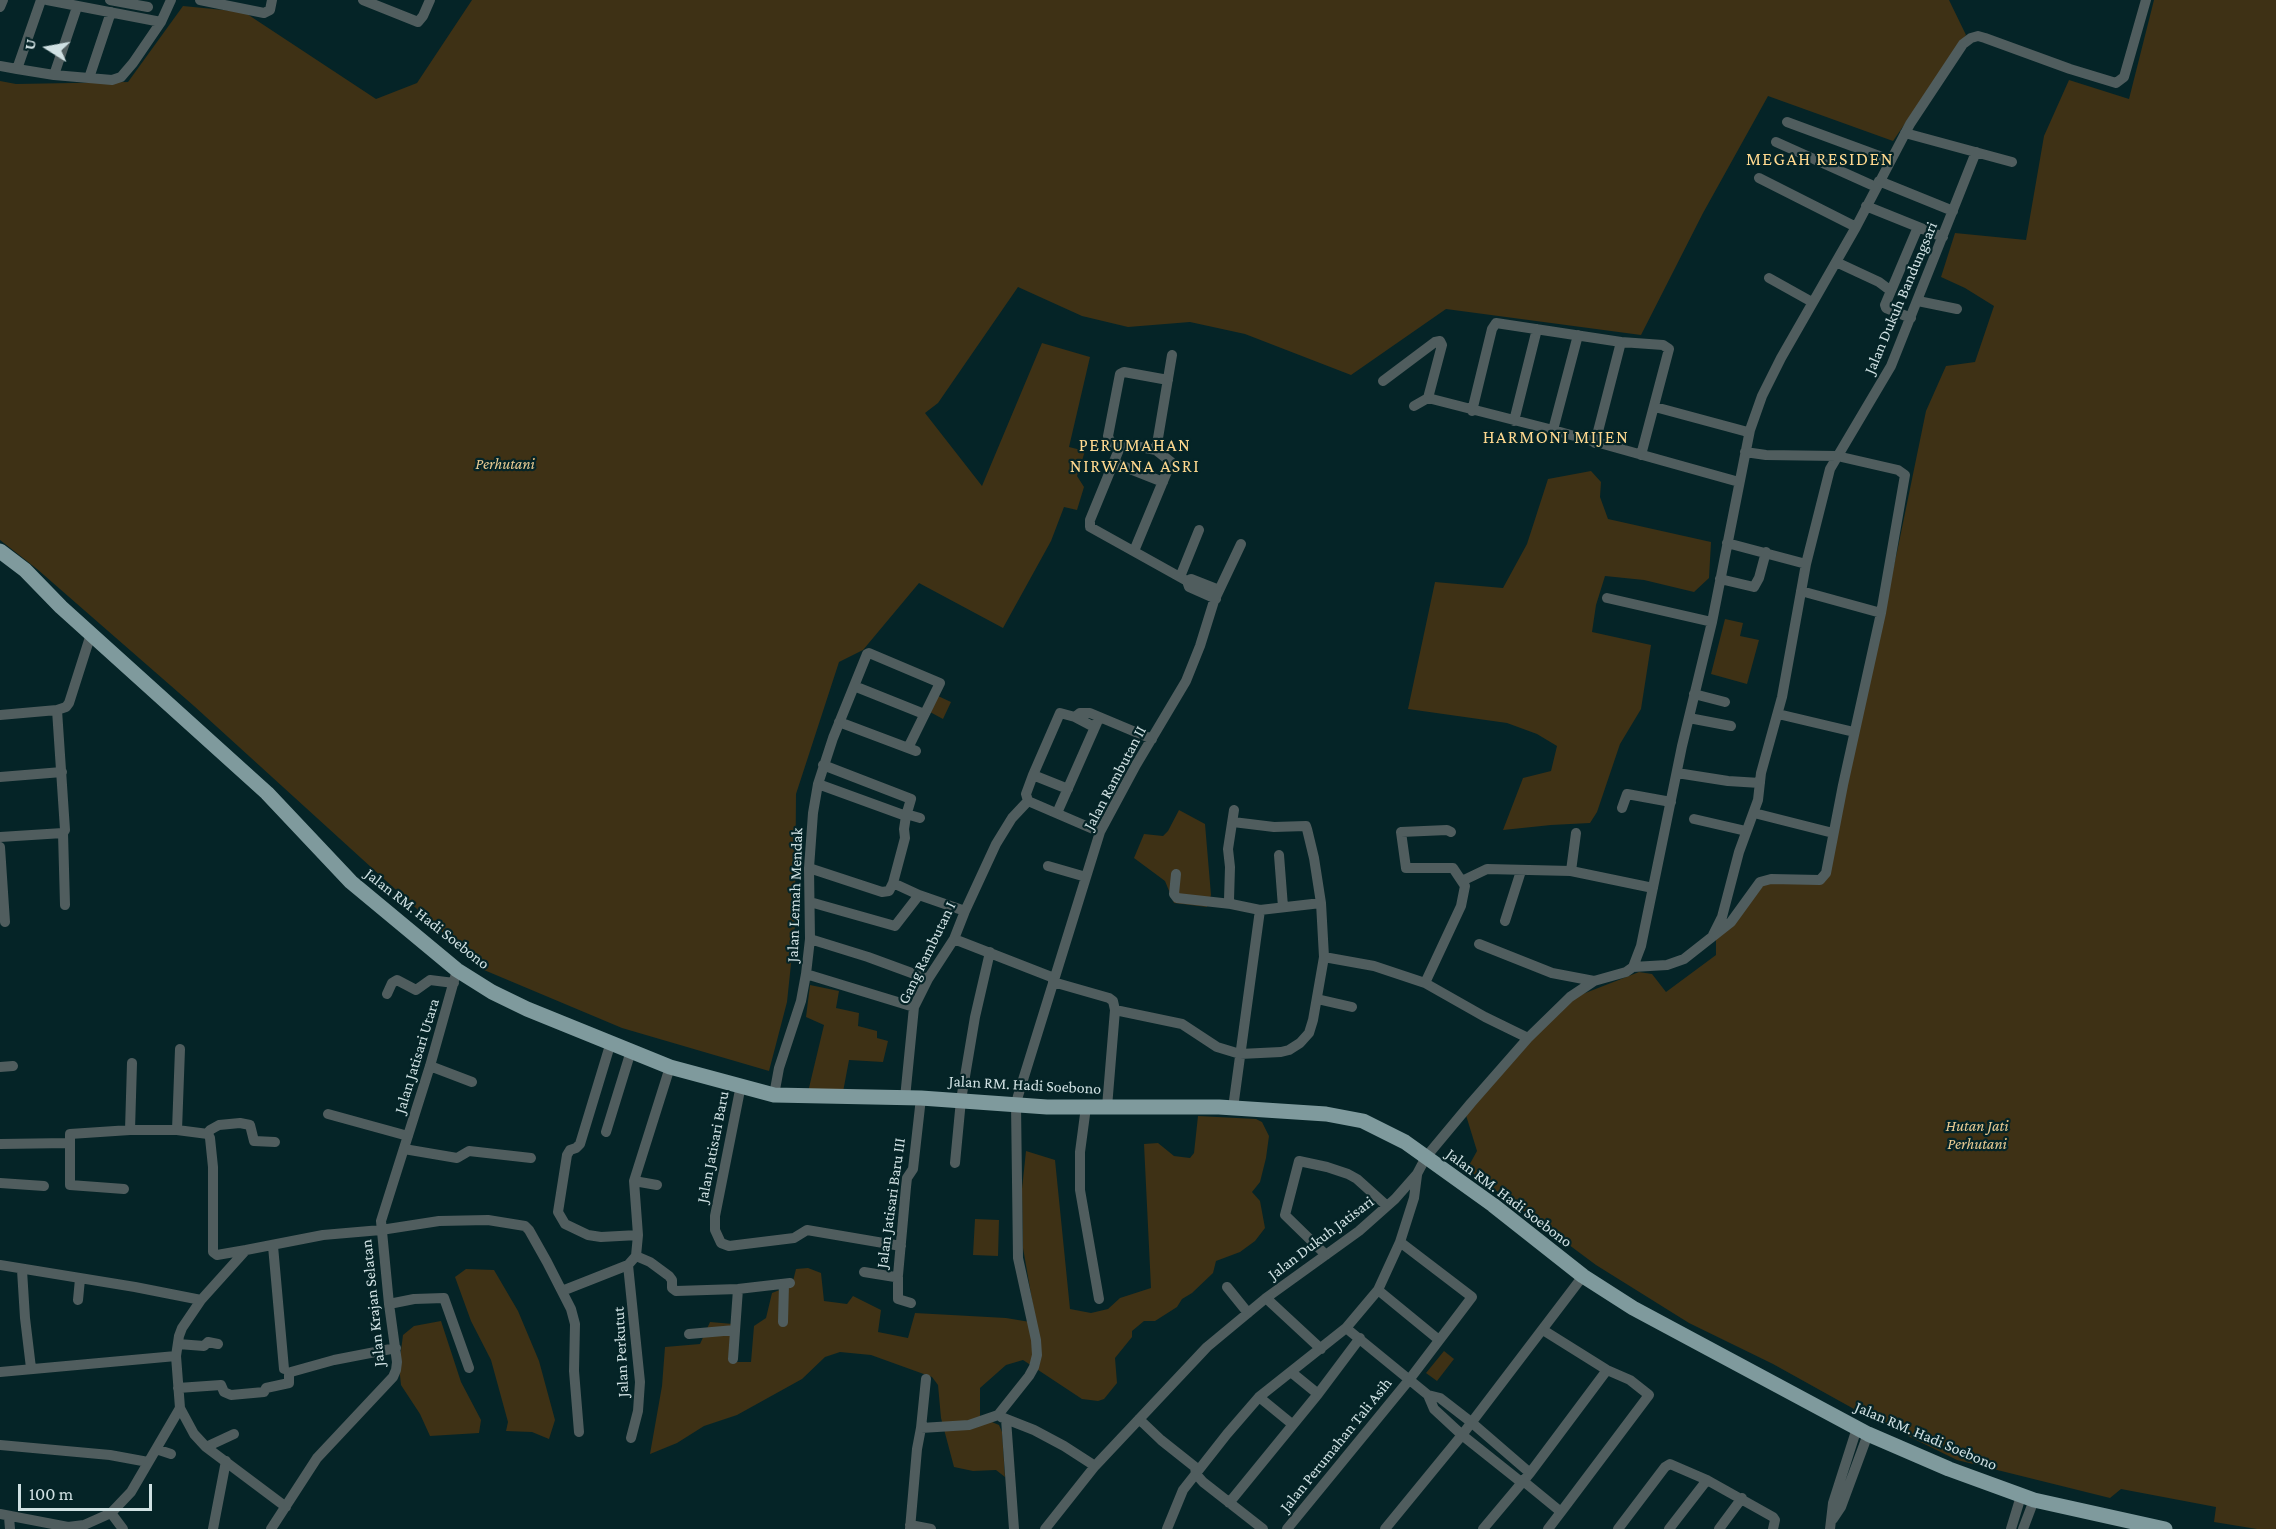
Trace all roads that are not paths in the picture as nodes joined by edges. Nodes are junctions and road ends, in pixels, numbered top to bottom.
1 (3, 0) edge
2 (41, 0) edge
3 (47, 0) edge
4 (110, 0) edge
5 (171, 0) edge
6 (200, 0) edge
7 (272, 0) edge
8 (363, 0) edge
9 (422, 0) edge
10 (430, 0) edge
11 (2146, 0) edge
12 (0, 7) edge
13 (77, 7) junction
14 (148, 7) dead end
15 (111, 12) junction
16 (414, 21) junction
17 (161, 22) junction
18 (0, 66) edge
19 (17, 69) junction
20 (54, 75) junction
21 (89, 78) junction
22 (1787, 122) dead end
23 (1905, 133) junction
24 (1776, 142) dead end
25 (1976, 152) junction
26 (1890, 160) junction
27 (2012, 162) dead end
28 (1760, 177) dead end
29 (1877, 184) junction
30 (1866, 206) junction
31 (1953, 211) junction
32 (1856, 227) junction
33 (1918, 228) junction
34 (1943, 237) junction
35 (1836, 262) junction
36 (1769, 279) dead end
37 (1891, 291) junction
38 (1918, 300) junction
39 (1812, 302) junction
40 (1957, 309) dead end
41 (1911, 318) junction
42 (1537, 329) junction
43 (1578, 335) junction
44 (1621, 342) junction
45 (1172, 355) dead end
46 (1168, 380) junction
47 (1383, 381) dead end
48 (1428, 398) junction
49 (1414, 406) dead end
50 (1655, 407) junction
51 (1472, 411) junction
52 (1514, 421) junction
53 (1553, 430) junction
54 (1744, 431) dead end
55 (1595, 442) junction
56 (1120, 447) junction
57 (1156, 450) junction
58 (1745, 452) junction
59 (1641, 455) junction
60 (1837, 456) junction
61 (1115, 463) junction
62 (1163, 482) junction
63 (1739, 482) junction
64 (1199, 530) dead end
65 (1727, 543) junction
66 (1241, 544) dead end
67 (0, 551) edge
68 (1134, 551) junction
69 (1766, 552) junction
70 (1806, 564) junction
71 (1183, 579) junction
72 (1720, 579) junction
73 (1801, 591) junction
74 (1217, 594) junction
75 (1607, 598) dead end
76 (1881, 613) junction
77 (1712, 622) junction
78 (91, 634) junction
79 (854, 686) junction
80 (1694, 694) junction
81 (1725, 702) dead end
82 (57, 710) junction
83 (924, 714) junction
84 (1778, 714) junction
85 (0, 715) edge
86 (1689, 718) junction
87 (839, 722) junction
88 (1097, 723) junction
89 (1731, 726) dead end
90 (1854, 732) junction
91 (1152, 739) junction
92 (823, 765) junction
93 (62, 772) junction
94 (1677, 773) junction
95 (1033, 775) junction
96 (0, 777) edge
97 (1760, 783) junction
98 (818, 784) junction
99 (1068, 789) junction
100 (1028, 801) junction
101 (1671, 802) junction
102 (1622, 808) dead end
103 (1234, 810) dead end
104 (1057, 813) junction
105 (1754, 813) junction
106 (906, 815) junction
107 (920, 818) dead end
108 (1694, 819) dead end
109 (1233, 822) junction
110 (1746, 831) junction
111 (1100, 832) junction
112 (1451, 832) dead end
113 (1576, 832) dead end
114 (63, 833) junction
115 (1833, 833) junction
116 (0, 837) edge
117 (0, 847) edge
118 (1279, 855) dead end
119 (1048, 866) dead end
120 (809, 868) junction
121 (1521, 871) junction
122 (1571, 871) junction
123 (1176, 874) dead end
124 (1086, 877) junction
125 (1462, 881) junction
126 (893, 883) junction
127 (1653, 888) junction
128 (919, 895) junction
129 (810, 902) junction
130 (1321, 903) junction
131 (1231, 904) junction
132 (64, 905) dead end
133 (1284, 908) junction
134 (1260, 910) junction
135 (965, 911) junction
136 (1505, 921) dead end
137 (4, 922) dead end
138 (1713, 935) junction
139 (810, 939) junction
140 (954, 939) junction
141 (1479, 944) dead end
142 (990, 952) junction
143 (1323, 957) junction
144 (1633, 967) junction
145 (806, 974) junction
146 (455, 977) junction
147 (928, 978) junction
148 (1053, 980) junction
149 (1594, 981) junction
150 (1425, 983) junction
151 (387, 994) dead end
152 (1317, 999) junction
153 (914, 1007) junction
154 (1353, 1007) dead end
155 (1115, 1010) junction
156 (1528, 1038) junction
157 (611, 1042) junction
158 (180, 1049) dead end
159 (631, 1051) junction
160 (1240, 1054) junction
161 (132, 1064) dead end
162 (13, 1066) dead end
163 (430, 1066) junction
164 (0, 1067) edge
165 (670, 1067) junction
166 (472, 1082) dead end
167 (741, 1086) junction
168 (774, 1095) junction
169 (904, 1098) junction
170 (921, 1098) junction
171 (961, 1100) junction
172 (1016, 1104) junction
173 (1086, 1107) junction
174 (1107, 1107) junction
175 (1233, 1108) junction
176 (328, 1114) dead end
177 (130, 1130) junction
178 (177, 1130) junction
179 (606, 1132) dead end
180 (208, 1134) junction
181 (408, 1136) junction
182 (275, 1142) dead end
183 (69, 1143) junction
184 (0, 1144) edge
185 (404, 1149) junction
186 (1426, 1157) junction
187 (531, 1158) dead end
188 (955, 1163) dead end
189 (1417, 1174) junction
190 (634, 1181) junction
191 (0, 1183) edge
192 (657, 1185) dead end
193 (44, 1186) dead end
194 (124, 1189) dead end
195 (1387, 1206) junction
196 (381, 1230) junction
197 (638, 1235) junction
198 (1400, 1242) junction
199 (273, 1246) junction
200 (901, 1246) junction
201 (246, 1250) junction
202 (1326, 1255) junction
203 (636, 1256) junction
204 (0, 1265) edge
205 (628, 1265) junction
206 (22, 1270) junction
207 (864, 1272) dead end
208 (1583, 1276) junction
209 (896, 1277) junction
210 (80, 1279) junction
211 (1227, 1287) dead end
212 (738, 1289) junction
213 (1378, 1290) junction
214 (562, 1291) junction
215 (1266, 1298) junction
216 (1099, 1299) dead end
217 (78, 1300) dead end
218 (201, 1300) junction
219 (911, 1303) dead end
220 (389, 1304) junction
221 (1248, 1313) junction
222 (783, 1322) dead end
223 (1346, 1328) junction
224 (735, 1330) junction
225 (1543, 1330) junction
226 (690, 1334) dead end
227 (1360, 1338) junction
228 (1440, 1340) junction
229 (178, 1344) junction
230 (218, 1344) dead end
231 (396, 1348) junction
232 (1322, 1349) junction
233 (177, 1356) junction
234 (733, 1359) dead end
235 (31, 1368) junction
236 (469, 1368) dead end
237 (284, 1369) dead end
238 (1607, 1370) junction
239 (0, 1372) edge
240 (1292, 1372) junction
241 (926, 1379) dead end
242 (1408, 1380) junction
243 (178, 1388) junction
244 (1318, 1394) junction
245 (1428, 1395) junction
246 (1259, 1397) junction
247 (180, 1408) junction
248 (1002, 1417) junction
249 (1139, 1419) junction
250 (1471, 1422) junction
251 (1292, 1424) junction
252 (921, 1428) junction
253 (1863, 1431) junction
254 (579, 1432) dead end
255 (234, 1434) dead end
256 (1462, 1435) junction
257 (631, 1438) dead end
258 (0, 1445) edge
259 (207, 1447) junction
260 (156, 1449) junction
261 (171, 1454) dead end
262 (226, 1461) junction
263 (148, 1462) junction
264 (1095, 1466) junction
265 (1196, 1474) junction
266 (1524, 1478) junction
267 (1707, 1480) junction
268 (1743, 1498) junction
269 (2028, 1498) junction
270 (1229, 1503) junction
271 (286, 1507) junction
272 (1561, 1512) junction
273 (111, 1513) junction
274 (4, 1515) edge
275 (1831, 1524) edge
276 (910, 1527) edge
277 (10, 1529) edge
278 (123, 1529) edge
279 (213, 1529) edge
280 (271, 1529) edge
281 (931, 1529) edge
282 (1014, 1529) edge
283 (1046, 1529) edge
284 (1167, 1529) edge
285 (1263, 1529) edge
286 (1287, 1529) edge
287 (1385, 1529) edge
288 (1484, 1529) edge
289 (1548, 1529) edge
290 (1618, 1529) edge
291 (1669, 1529) edge
292 (1719, 1529) edge
293 (1773, 1529) edge
294 (2011, 1529) edge
295 (2023, 1529) edge
296 (2165, 1529) edge

1 - 12 street
2 - 19 street
3 - 13 street
4 - 14 street
5 - 17 street
6 - 7 street
8 - 16 street
9 - 16 street
10 - 16 street
11 - 23 street
13 - 15 street
13 - 20 street
15 - 17 street
15 - 21 street
17 - 21 street
18 - 19 street
19 - 20 street
20 - 21 street
22 - 26 street
23 - 25 street
23 - 26 street
24 - 29 street, Jalan Dukuh Bandungsari
25 - 27 street
25 - 31 street, Jalan Dukuh Bandungsari
26 - 29 street
28 - 32 street
29 - 30 street
29 - 31 street, Jalan Dukuh Bandungsari
30 - 32 street
30 - 33 street
31 - 34 street, Jalan Dukuh Bandungsari
32 - 35 street
33 - 34 street
33 - 37 street
34 - 38 street, Jalan Dukuh Bandungsari
35 - 37 street
35 - 39 street
36 - 39 street
37 - 41 street
38 - 40 street
38 - 41 street, Jalan Dukuh Bandungsari
39 - 58 street
41 - 60 street, Jalan Dukuh Bandungsari
42 - 43 street
42 - 51 street
42 - 52 street
43 - 44 street
43 - 53 street
44 - 50 street
44 - 55 street
45 - 46 street
46 - 56 street
46 - 57 street
47 - 48 street
48 - 49 street
48 - 51 street
50 - 54 street
50 - 59 street
51 - 52 street
52 - 53 street
53 - 55 street
55 - 59 street
56 - 57 street
56 - 61 street
57 - 62 street
58 - 60 street, Jalan Dukuh Bandungsari
58 - 63 street
59 - 63 street
60 - 70 street, Jalan Dukuh Bandungsari
60 - 76 street, Jalan Dukuh Bandungsari
61 - 62 street
61 - 68 street
62 - 68 street
63 - 65 street
64 - 71 street
65 - 69 street
65 - 72 street
66 - 74 street, Jalan Rambutan II
67 - 78 main road, Jalan RM. Hadi Soebono
68 - 71 street
69 - 70 street
69 - 72 street
70 - 73 street, Jalan Dukuh Bandungsari
71 - 74 street
72 - 77 street
73 - 76 street
73 - 84 street, Jalan Dukuh Bandungsari
74 - 91 street, Jalan Rambutan II
75 - 77 street
76 - 90 street, Jalan Dukuh Bandungsari
77 - 80 street
78 - 82 street
78 - 146 main road, Jalan RM. Hadi Soebono
79 - 83 street
79 - 83 street, Jalan Lemah Mendak
79 - 87 street, Jalan Lemah Mendak
80 - 81 street
80 - 86 street
82 - 85 street
82 - 93 street
83 - 87 street
84 - 90 street
84 - 97 street, Jalan Dukuh Bandungsari
86 - 89 street
86 - 94 street
87 - 92 street, Jalan Lemah Mendak
88 - 91 street
88 - 95 street
88 - 99 street
90 - 115 street, Jalan Dukuh Bandungsari
91 - 111 street, Jalan Rambutan II
92 - 98 street, Jalan Lemah Mendak
92 - 106 street
93 - 96 street
93 - 114 street
94 - 97 street
94 - 101 street
95 - 99 street
95 - 100 street
97 - 105 street, Jalan Dukuh Bandungsari
98 - 106 street
98 - 120 street, Jalan Lemah Mendak
99 - 104 street
100 - 104 street
100 - 135 street, Gang Rambutan I
101 - 102 street
101 - 127 street
103 - 109 street
104 - 111 street
105 - 110 street, Jalan Dukuh Bandungsari
105 - 115 street
106 - 107 street
106 - 126 street
108 - 110 street
109 - 130 street
109 - 131 street
110 - 138 street, Jalan Dukuh Bandungsari
111 - 124 street, Jalan Rambutan II
112 - 125 street
113 - 122 street
114 - 116 street
114 - 132 street
115 - 138 street, Jalan Dukuh Bandungsari
117 - 137 street
118 - 133 street
119 - 124 street
120 - 126 street
120 - 129 street, Jalan Lemah Mendak
121 - 122 street
121 - 125 street
121 - 136 street
122 - 127 street
123 - 131 street
124 - 148 street, Jalan Rambutan II
125 - 150 street
126 - 128 street
127 - 144 street
128 - 129 street
128 - 135 street
129 - 139 street, Jalan Lemah Mendak
130 - 133 street
130 - 143 street
131 - 134 street
133 - 134 street
134 - 160 street
135 - 140 street, Gang Rambutan I
138 - 144 street, Jalan Dukuh Bandungsari
139 - 145 street, Jalan Lemah Mendak
139 - 147 street
140 - 142 street
140 - 147 street, Gang Rambutan I
141 - 149 street
142 - 148 street
142 - 171 street
143 - 150 street
143 - 152 street
144 - 149 street, Jalan Dukuh Bandungsari
145 - 153 street
145 - 168 street, Jalan Lemah Mendak
146 - 151 street
146 - 157 main road, Jalan RM. Hadi Soebono
146 - 163 street, Jalan Jatisari Utara
147 - 153 street, Gang Rambutan I
148 - 155 street
148 - 172 street, Jalan Rambutan II
149 - 156 street, Jalan Dukuh Bandungsari
150 - 156 street
152 - 154 street
152 - 160 street
153 - 169 street, Gang Rambutan I
155 - 160 street
155 - 174 street
156 - 186 street, Jalan Dukuh Bandungsari
157 - 159 main road, Jalan RM. Hadi Soebono
157 - 197 street
158 - 178 street
159 - 165 main road, Jalan RM. Hadi Soebono
159 - 179 street
160 - 175 street
161 - 177 street
162 - 164 street
163 - 166 street
163 - 181 street, Jalan Jatisari Utara
165 - 167 main road, Jalan RM. Hadi Soebono
165 - 190 street
167 - 168 main road, Jalan RM. Hadi Soebono
167 - 200 street, Jalan Jatisari Baru
168 - 169 main road, Jalan RM. Hadi Soebono
169 - 170 main road, Jalan RM. Hadi Soebono
170 - 171 main road, Jalan RM. Hadi Soebono
170 - 200 street, Jalan Jatisari Baru III
171 - 172 main road, Jalan RM. Hadi Soebono
171 - 188 street
172 - 173 main road, Jalan RM. Hadi Soebono
172 - 248 street
173 - 174 main road, Jalan RM. Hadi Soebono
173 - 216 street
174 - 175 main road, Jalan RM. Hadi Soebono
175 - 186 main road, Jalan RM. Hadi Soebono
176 - 181 street
177 - 178 street
177 - 183 street
178 - 180 street
180 - 182 street
180 - 201 street, Jalan Krajan Selatan
181 - 185 street, Jalan Jatisari Utara
183 - 184 street
183 - 194 street
185 - 187 street
185 - 196 street, Jalan Jatisari Utara
186 - 189 street, Jalan Dukuh Jatisari
186 - 208 main road, Jalan RM. Hadi Soebono
189 - 195 street, Jalan Dukuh Jatisari
189 - 198 street, Jalan Dukuh Jatisari
190 - 192 street
190 - 197 street
191 - 193 street
195 - 202 street, Jalan Dukuh Jatisari
195 - 202 street
196 - 199 street, Jalan Krajan Selatan
196 - 214 street
196 - 220 street, Jalan Krajan Selatan
197 - 203 street
198 - 213 street, Jalan Dukuh Jatisari
198 - 228 street, Jalan Perumahan Tali Asih
199 - 201 street, Jalan Krajan Selatan
199 - 237 street
200 - 209 street, Jalan Jatisari Baru III
201 - 218 street
202 - 215 street, Jalan Dukuh Jatisari
203 - 205 street
203 - 212 street
204 - 206 street
205 - 214 street
205 - 257 street, Jalan Perkutut
206 - 210 street
206 - 235 street
207 - 209 street
208 - 225 street
208 - 253 main road, Jalan RM. Hadi Soebono
209 - 219 street
210 - 217 street
210 - 218 street
211 - 221 street
212 - 222 street
212 - 224 street
213 - 223 street, Jalan Dukuh Jatisari
213 - 228 street
214 - 254 street
215 - 221 street, Jalan Dukuh Jatisari
215 - 232 street, Jalan Dukuh Jatisari
218 - 229 street
220 - 231 street, Jalan Krajan Selatan
220 - 236 street
221 - 249 street, Jalan Dukuh Jatisari
223 - 227 street, Jalan Perumahan Tali Asih
223 - 232 street, Jalan Dukuh Jatisari
224 - 226 street
224 - 234 street
225 - 238 street
225 - 250 street
227 - 242 street, Jalan Perumahan Tali Asih
227 - 244 street
228 - 242 street, Jalan Perumahan Tali Asih
229 - 230 street
229 - 233 street
231 - 243 street
231 - 271 street, Jalan Krajan Selatan
232 - 240 street, Jalan Dukuh Jatisari
233 - 235 street
233 - 243 street
235 - 239 street
238 - 266 street
238 - 272 street
240 - 244 street
240 - 246 street, Jalan Dukuh Jatisari
241 - 252 street
242 - 245 street
242 - 286 street, Jalan Perumahan Tali Asih
243 - 247 street
244 - 251 street
245 - 250 street
245 - 256 street
246 - 251 street
246 - 265 street, Jalan Dukuh Jatisari
247 - 259 street
247 - 260 street
248 - 252 street
248 - 264 street
248 - 282 street
249 - 264 street, Jalan Dukuh Jatisari
249 - 265 street
250 - 256 street
250 - 266 street
251 - 270 street
252 - 276 street
253 - 269 main road, Jalan RM. Hadi Soebono
253 - 275 street
255 - 259 street
256 - 266 street
256 - 287 street
258 - 263 street
259 - 262 street
260 - 261 street
260 - 263 street
262 - 271 street
262 - 279 street
263 - 273 street
264 - 283 street, Jalan Dukuh Jatisari
265 - 270 street
265 - 284 street, Jalan Dukuh Jatisari
266 - 272 street
266 - 288 street
267 - 268 street
267 - 290 street
267 - 291 street
268 - 292 street
268 - 293 street
269 - 294 street
269 - 295 street
269 - 296 main road, Jalan RM. Hadi Soebono
270 - 285 street
271 - 280 street, Jalan Krajan Selatan
272 - 289 street
273 - 274 street
273 - 278 street
274 - 277 street
276 - 281 street

